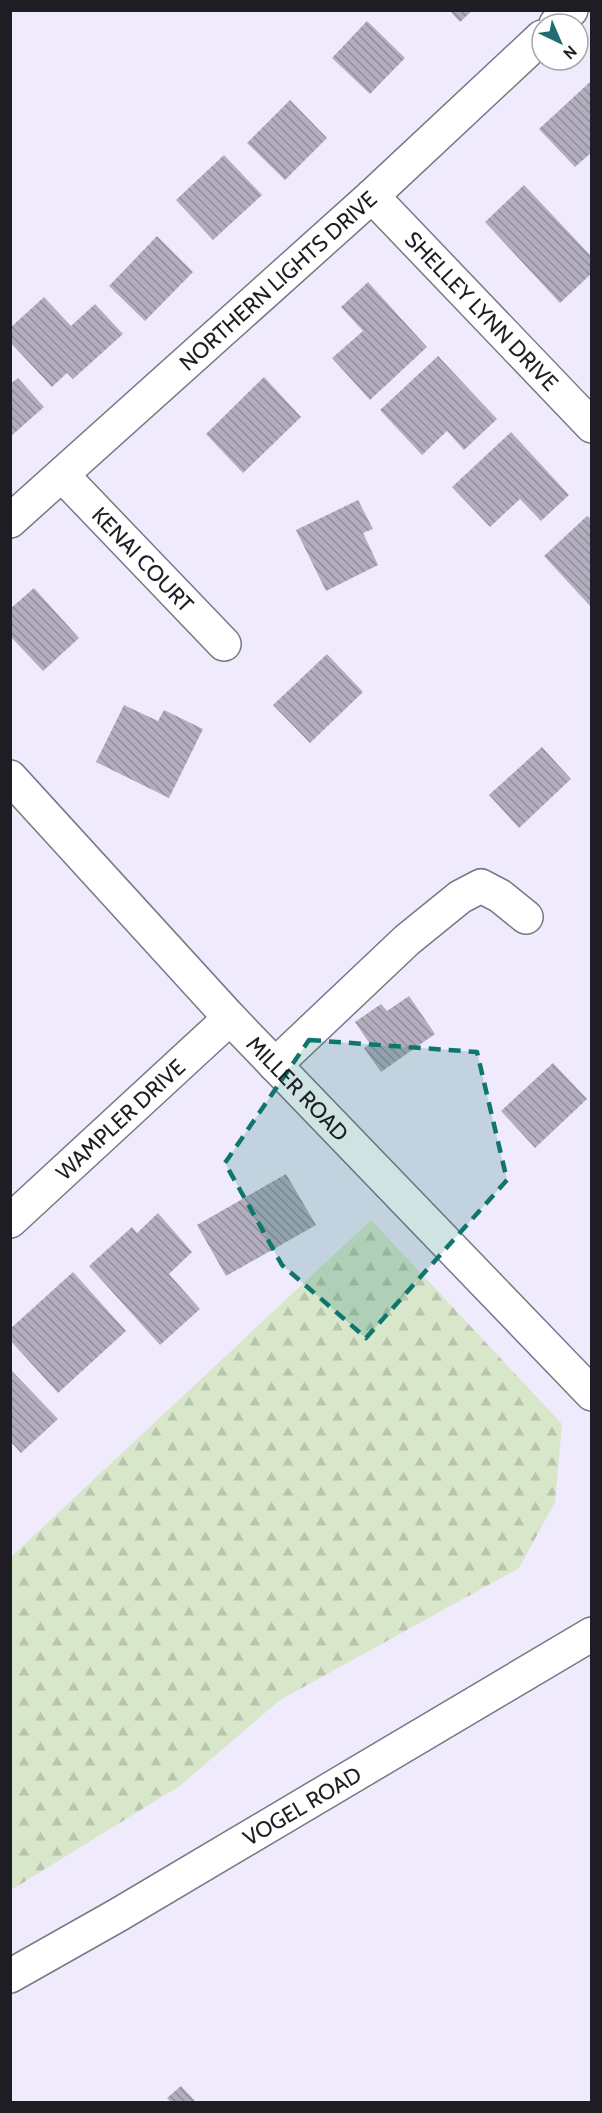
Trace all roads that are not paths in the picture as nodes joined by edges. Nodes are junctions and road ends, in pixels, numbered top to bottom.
1 (530, 48) edge
2 (372, 196) junction
3 (591, 426) edge
4 (62, 475) junction
5 (10, 521) edge
6 (224, 644) dead end
7 (10, 777) edge
8 (526, 917) dead end
9 (230, 1018) junction
10 (275, 1065) junction
11 (10, 1221) edge
12 (591, 1394) edge
13 (591, 1634) edge
14 (10, 1976) edge

1 - 2 street, NORTHERN LIGHTS DRIVE
2 - 3 street, SHELLEY LYNN DRIVE
2 - 4 street, NORTHERN LIGHTS DRIVE
4 - 5 street, NORTHERN LIGHTS DRIVE
4 - 6 street, KENAI COURT
7 - 9 street, MILLER ROAD
8 - 10 street
9 - 10 street, MILLER ROAD
9 - 11 street, WAMPLER DRIVE
10 - 12 street, MILLER ROAD
13 - 14 street, VOGEL ROAD

